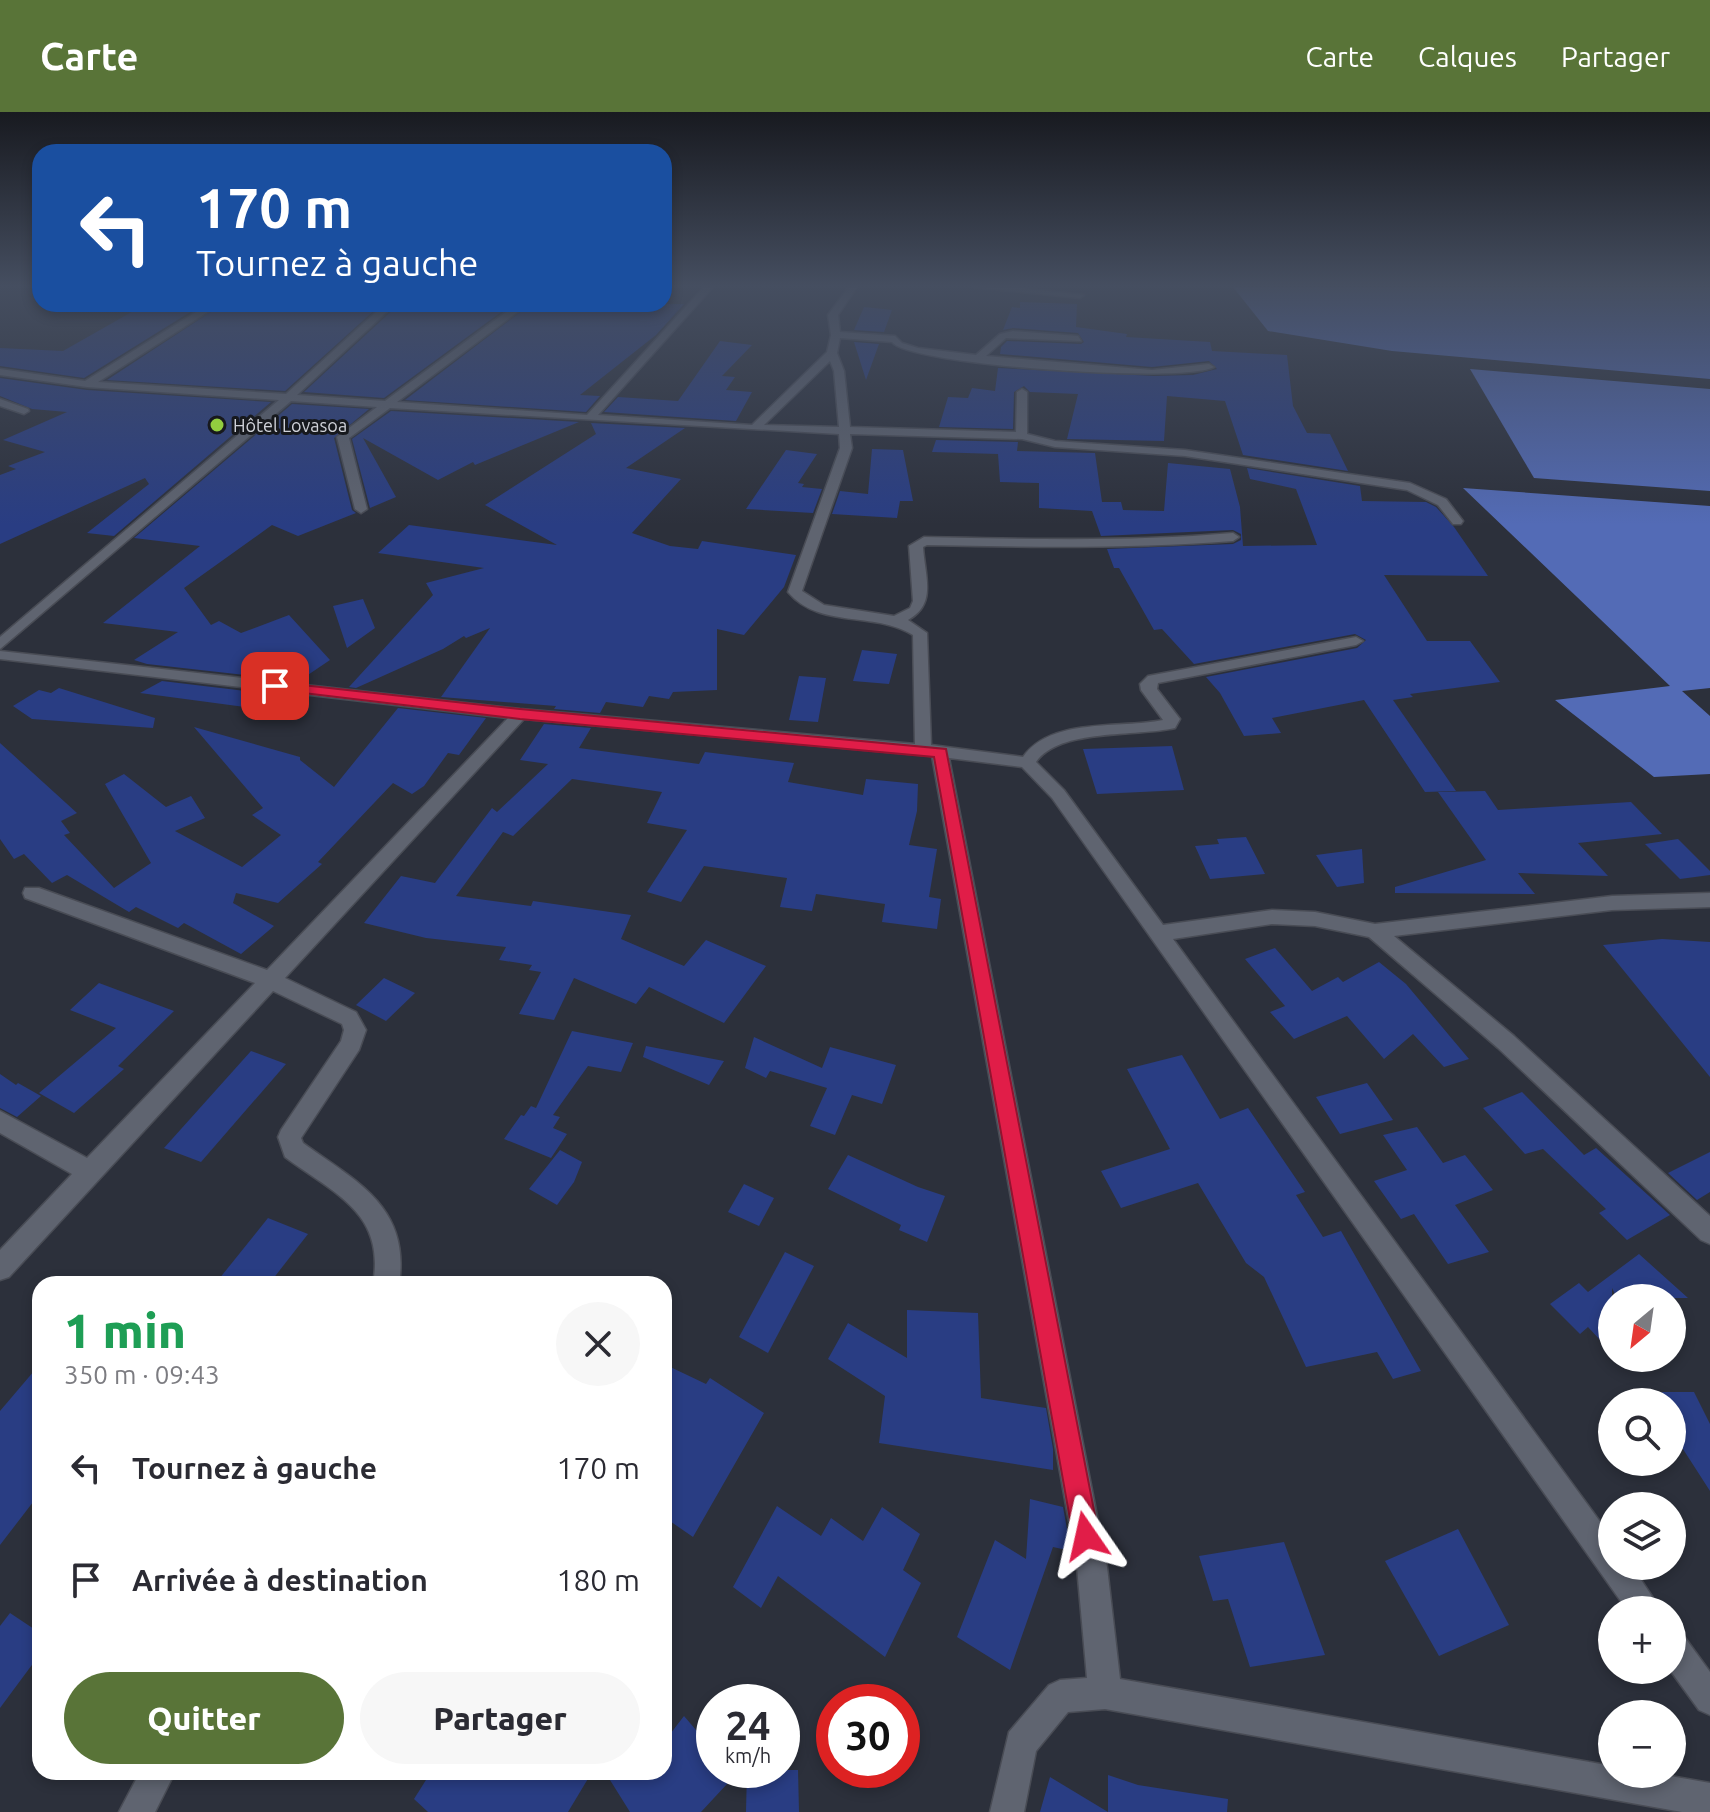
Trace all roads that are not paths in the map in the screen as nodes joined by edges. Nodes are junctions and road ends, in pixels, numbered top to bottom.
1 (115, 366) edge
2 (322, 366) edge
3 (438, 366) edge
4 (637, 366) edge
5 (818, 366) edge
6 (837, 366) edge
7 (1055, 366) edge
8 (1209, 367) dead end
9 (0, 372) edge
10 (87, 384) junction
11 (1022, 392) dead end
12 (289, 397) junction
13 (0, 402) edge
14 (386, 404) junction
15 (24, 411) dead end
16 (590, 418) junction
17 (755, 428) junction
18 (842, 430) junction
19 (1022, 436) junction
20 (361, 509) dead end
21 (1457, 521) dead end
22 (1233, 537) dead end
23 (896, 621) junction
24 (1356, 641) dead end
25 (0, 645) edge
26 (0, 655) edge
27 (520, 714) junction
28 (932, 751) junction
29 (1027, 763) junction
30 (32, 893) dead end
31 (1710, 900) edge
32 (1375, 931) junction
33 (1159, 933) junction
34 (270, 980) junction
35 (0, 1121) edge
36 (90, 1172) junction
37 (1710, 1232) edge
38 (0, 1268) edge
39 (388, 1276) edge
40 (1598, 1543) edge
41 (1686, 1666) edge
42 (1105, 1693) junction
43 (1710, 1699) edge
44 (154, 1780) edge
45 (1710, 1800) edge
46 (136, 1812) edge
47 (1007, 1812) edge

1 - 10 street
2 - 12 street
3 - 14 street
4 - 16 street
5 - 17 street
6 - 18 street
7 - 8 street
9 - 10 street
10 - 12 street
11 - 19 street
12 - 14 street
12 - 25 street
13 - 15 street
14 - 16 street
14 - 20 street
16 - 17 street
17 - 18 street
18 - 19 street
18 - 23 street
19 - 21 street
22 - 23 street
23 - 28 street
24 - 29 street
26 - 27 street
27 - 28 street
27 - 34 street
28 - 29 street
28 - 42 street
29 - 33 street
30 - 34 street
31 - 32 street
32 - 33 street
32 - 37 street
33 - 40 street
34 - 36 street
34 - 39 street
35 - 36 street
36 - 38 street
41 - 43 street
42 - 45 street
42 - 47 street
44 - 46 street

